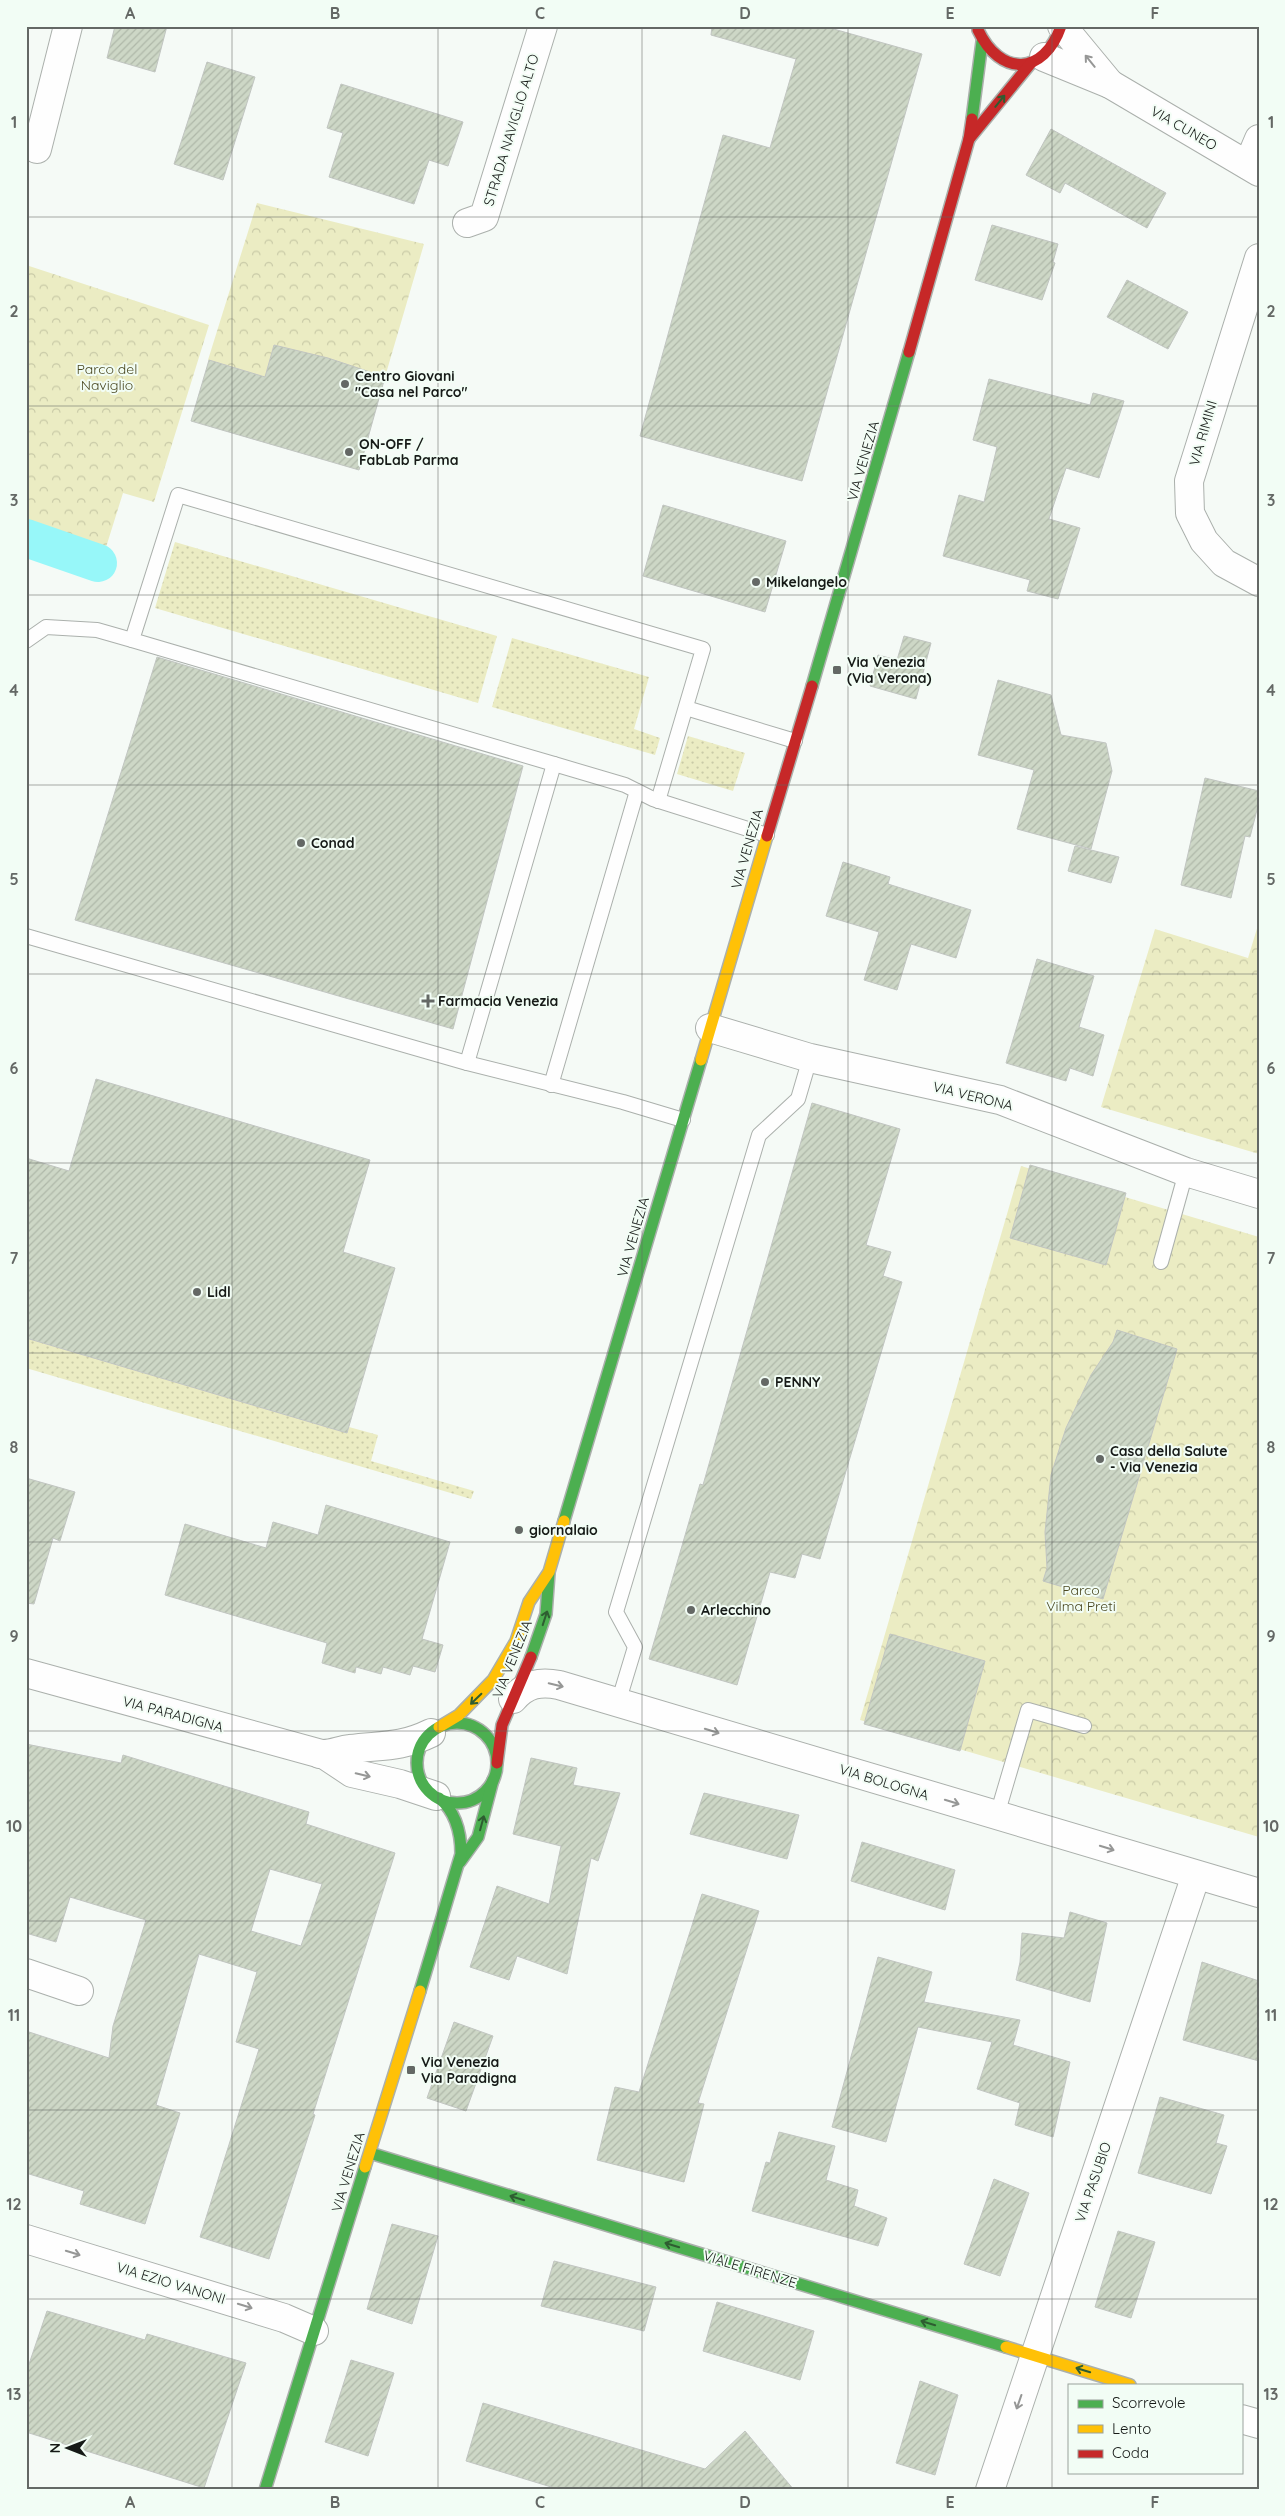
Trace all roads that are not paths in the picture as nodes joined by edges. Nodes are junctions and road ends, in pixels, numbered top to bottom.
1 (68, 26) edge
2 (543, 26) edge
3 (1062, 26) edge
4 (978, 31) edge
5 (1038, 60) junction
6 (1110, 84) junction
7 (969, 139) junction
8 (1259, 139) edge
9 (37, 149) dead end
10 (1253, 168) edge
11 (467, 223) dead end
12 (1259, 258) edge
13 (1259, 582) edge
14 (132, 640) junction
15 (26, 641) edge
16 (686, 708) junction
17 (795, 741) junction
18 (554, 764) junction
19 (637, 790) junction
20 (658, 801) junction
21 (767, 835) junction
22 (26, 936) edge
23 (710, 1028) junction
24 (810, 1058) junction
25 (467, 1063) junction
26 (550, 1085) junction
27 (683, 1120) junction
28 (1186, 1172) junction
29 (1259, 1194) edge
30 (1161, 1262) dead end
31 (550, 1566) junction
32 (26, 1673) edge
33 (513, 1699) junction
34 (618, 1703) junction
35 (1084, 1726) dead end
36 (435, 1730) junction
37 (320, 1754) junction
38 (497, 1763) junction
39 (493, 1779) junction
40 (438, 1797) junction
41 (997, 1816) junction
42 (460, 1862) junction
43 (1196, 1875) junction
44 (1259, 1893) edge
45 (26, 1973) edge
46 (79, 1991) dead end
47 (370, 2154) junction
48 (26, 2238) edge
49 (314, 2331) junction
50 (1035, 2355) junction
51 (1127, 2384) edge
52 (1242, 2419) edge
53 (1259, 2424) edge
54 (265, 2490) edge
55 (990, 2490) edge

1 - 9 street
2 - 11 street, STRADA NAVIGLIO ALTO
3 - 5 street, VIA VENEZIA
6 -> 3 street, VIA CUNEO
4 - 5 street, VIA VENEZIA
4 - 7 street, VIA VENEZIA
5 - 6 street, VIA CUNEO
7 -> 5 street, VIA VENEZIA
6 - 10 street, VIA CUNEO
7 - 17 street, VIA VENEZIA
8 - 10 street
12 - 13 street, VIA RIMINI
14 - 15 lane
14 - 16 lane
14 - 18 lane
16 - 17 lane
16 - 20 lane
17 - 21 street, VIA VENEZIA
18 - 19 lane
18 - 25 lane
19 - 20 lane
19 - 26 lane
20 - 21 lane
21 - 23 street, VIA VENEZIA
22 - 25 lane
23 - 24 street, VIA VERONA
23 - 27 street, VIA VENEZIA
24 - 28 street, VIA VERONA
24 - 34 lane
25 - 26 lane
26 - 27 lane
27 - 31 street, VIA VENEZIA
28 - 29 street, VIA VERONA
28 - 30 lane
33 -> 31 street, VIA VENEZIA
31 -> 36 street, VIA VENEZIA
32 - 37 street, VIA PARADIGNA
33 -> 34 street, VIA BOLOGNA
33 - 38 street, VIA VENEZIA
34 -> 41 street, VIA BOLOGNA
35 - 41 lane
36 - 37 street, VIA PARADIGNA
36 - 38 street
36 - 40 street
37 -> 40 street, VIA PARADIGNA
38 - 39 street
39 - 40 street
42 -> 39 street, VIA VENEZIA
40 - 42 street, VIA VENEZIA
41 -> 43 street, VIA BOLOGNA
42 - 47 street, VIA VENEZIA
43 - 44 street, VIA BOLOGNA
43 - 50 street, VIA PASUBIO
45 - 46 street
47 - 49 street, VIA VENEZIA
50 -> 47 street, VIALE FIRENZE
48 -> 49 street, VIA EZIO VANONI
49 - 54 street, VIA VENEZIA
51 -> 50 street, VIALE FIRENZE
50 -> 55 street, VIA PASUBIO
52 - 53 street

